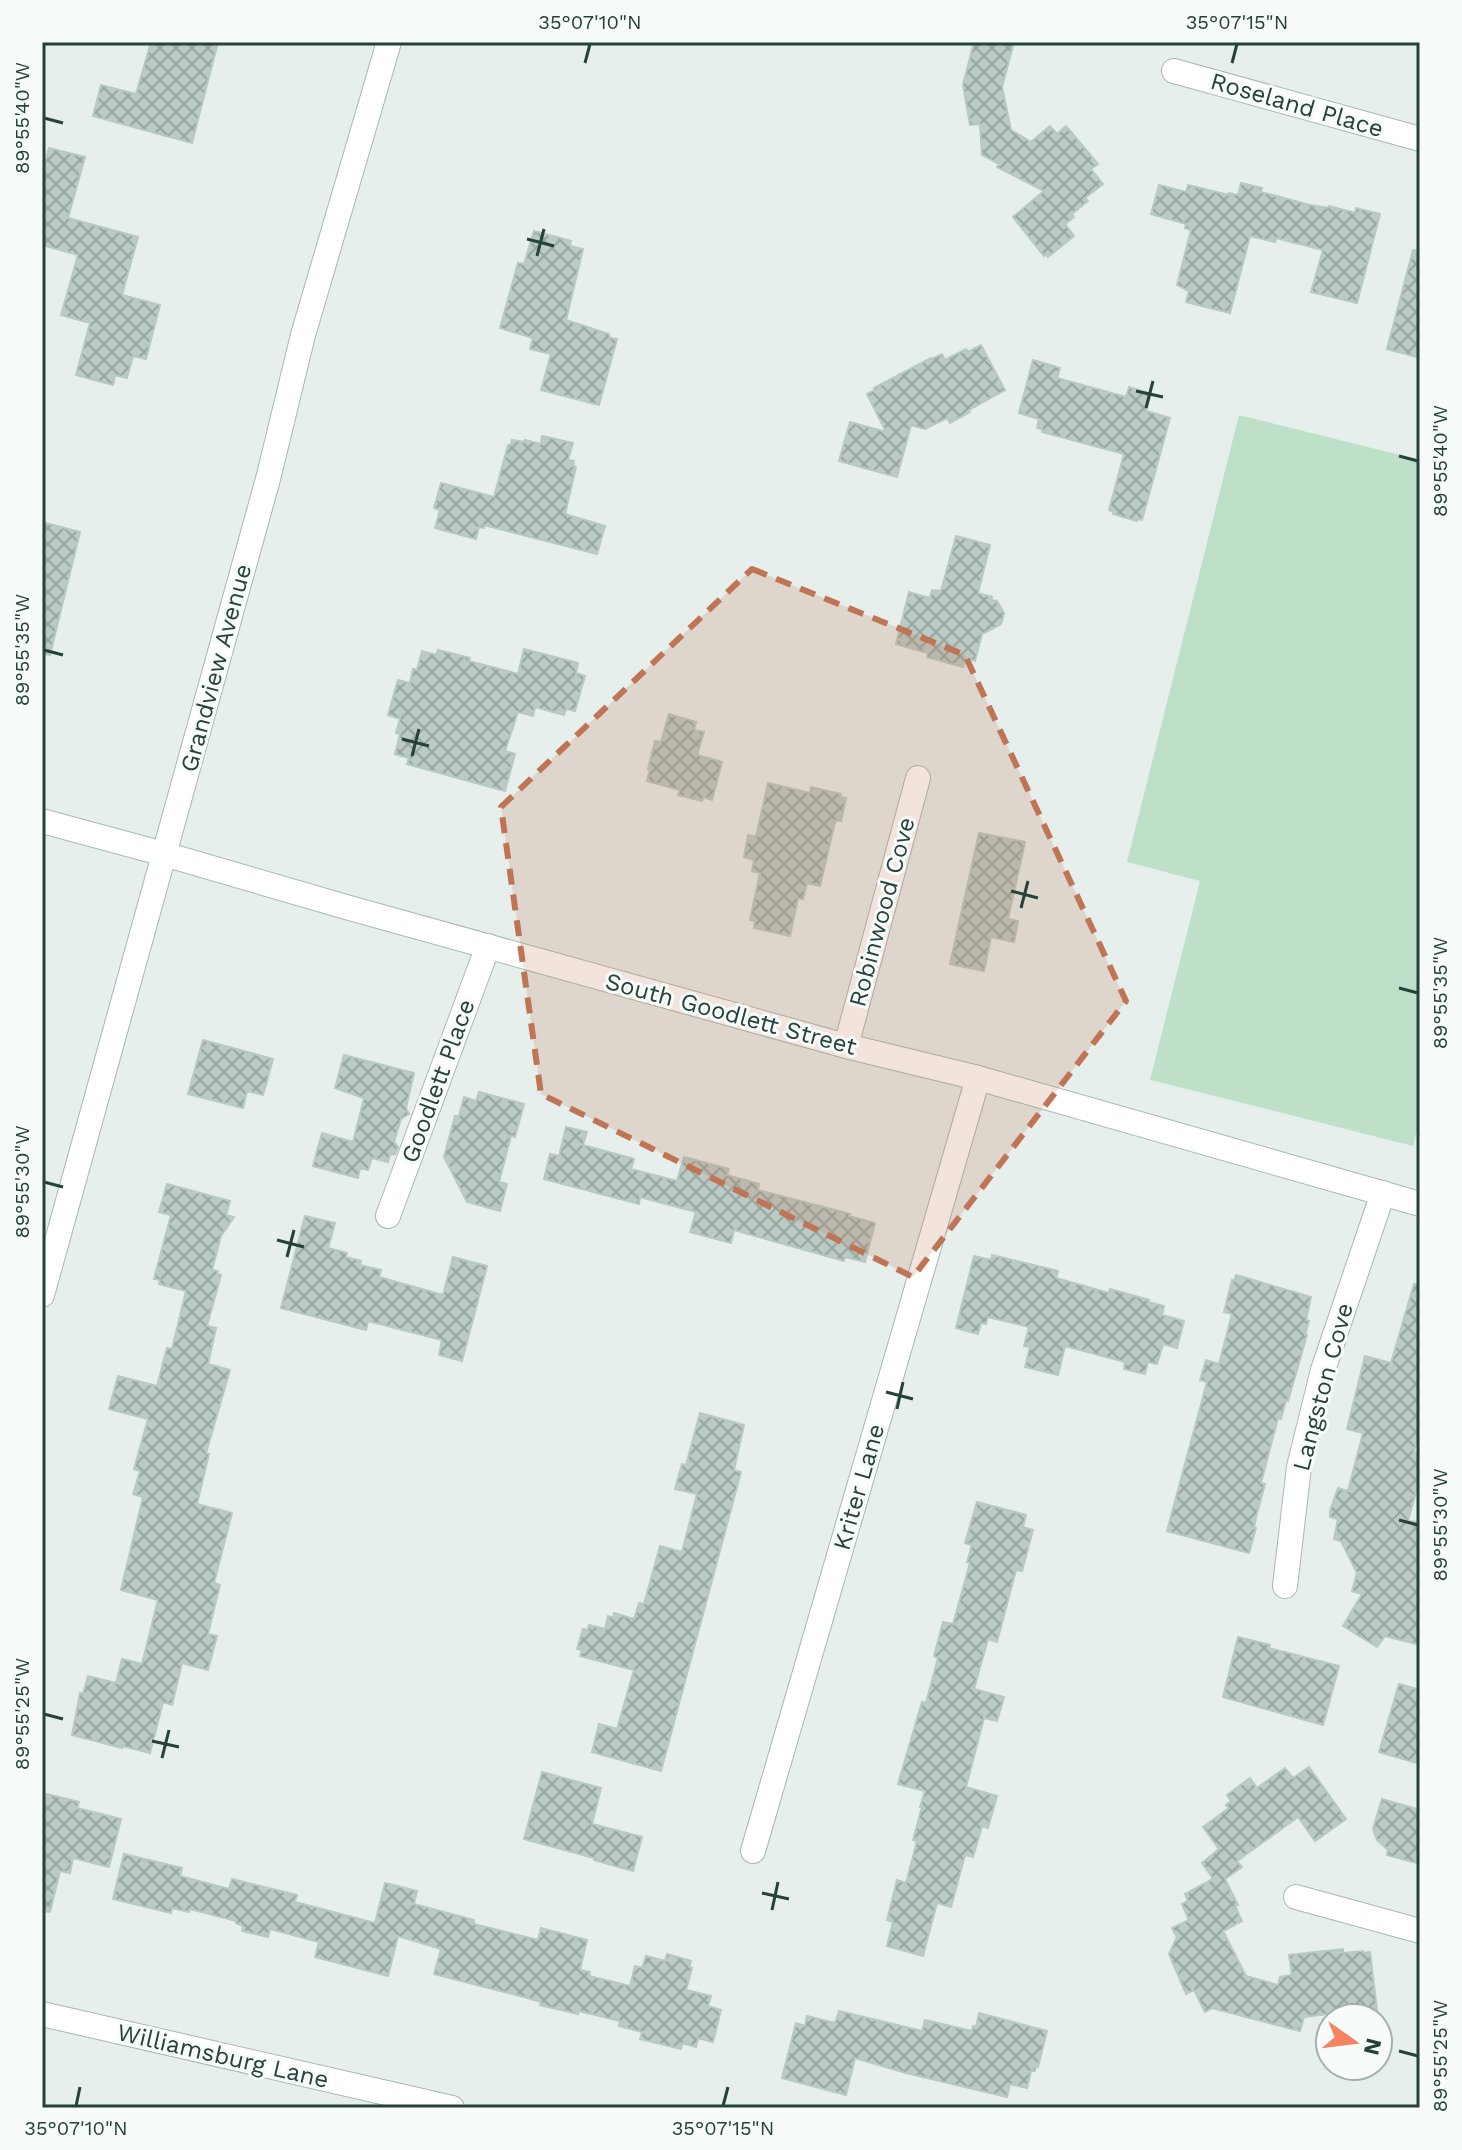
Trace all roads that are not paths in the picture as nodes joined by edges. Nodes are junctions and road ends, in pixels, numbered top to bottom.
1 (389, 42) edge
2 (1174, 71) dead end
3 (1420, 139) edge
4 (918, 778) dead end
5 (42, 821) edge
6 (164, 854) junction
7 (488, 946) junction
8 (846, 1046) junction
9 (978, 1078) junction
10 (1383, 1193) junction
11 (1420, 1204) edge
12 (388, 1216) dead end
13 (42, 1295) edge
14 (1285, 1586) dead end
15 (753, 1851) dead end
16 (1296, 1897) dead end
17 (1420, 1931) edge
18 (42, 2014) edge
19 (452, 2108) edge

1 - 6 street, Grandview Avenue
2 - 3 street, Roseland Place
4 - 8 street, Robinwood Cove
5 - 6 street, South Goodlett Street
6 - 7 street, South Goodlett Street
6 - 13 street, Grandview Avenue
7 - 8 street, South Goodlett Street
7 - 12 street, Goodlett Place
8 - 9 street, South Goodlett Street
9 - 10 street, South Goodlett Street
9 - 15 street, Kriter Lane
10 - 11 street, South Goodlett Street
10 - 14 street, Langston Cove
16 - 17 street
18 - 19 street, Williamsburg Lane

